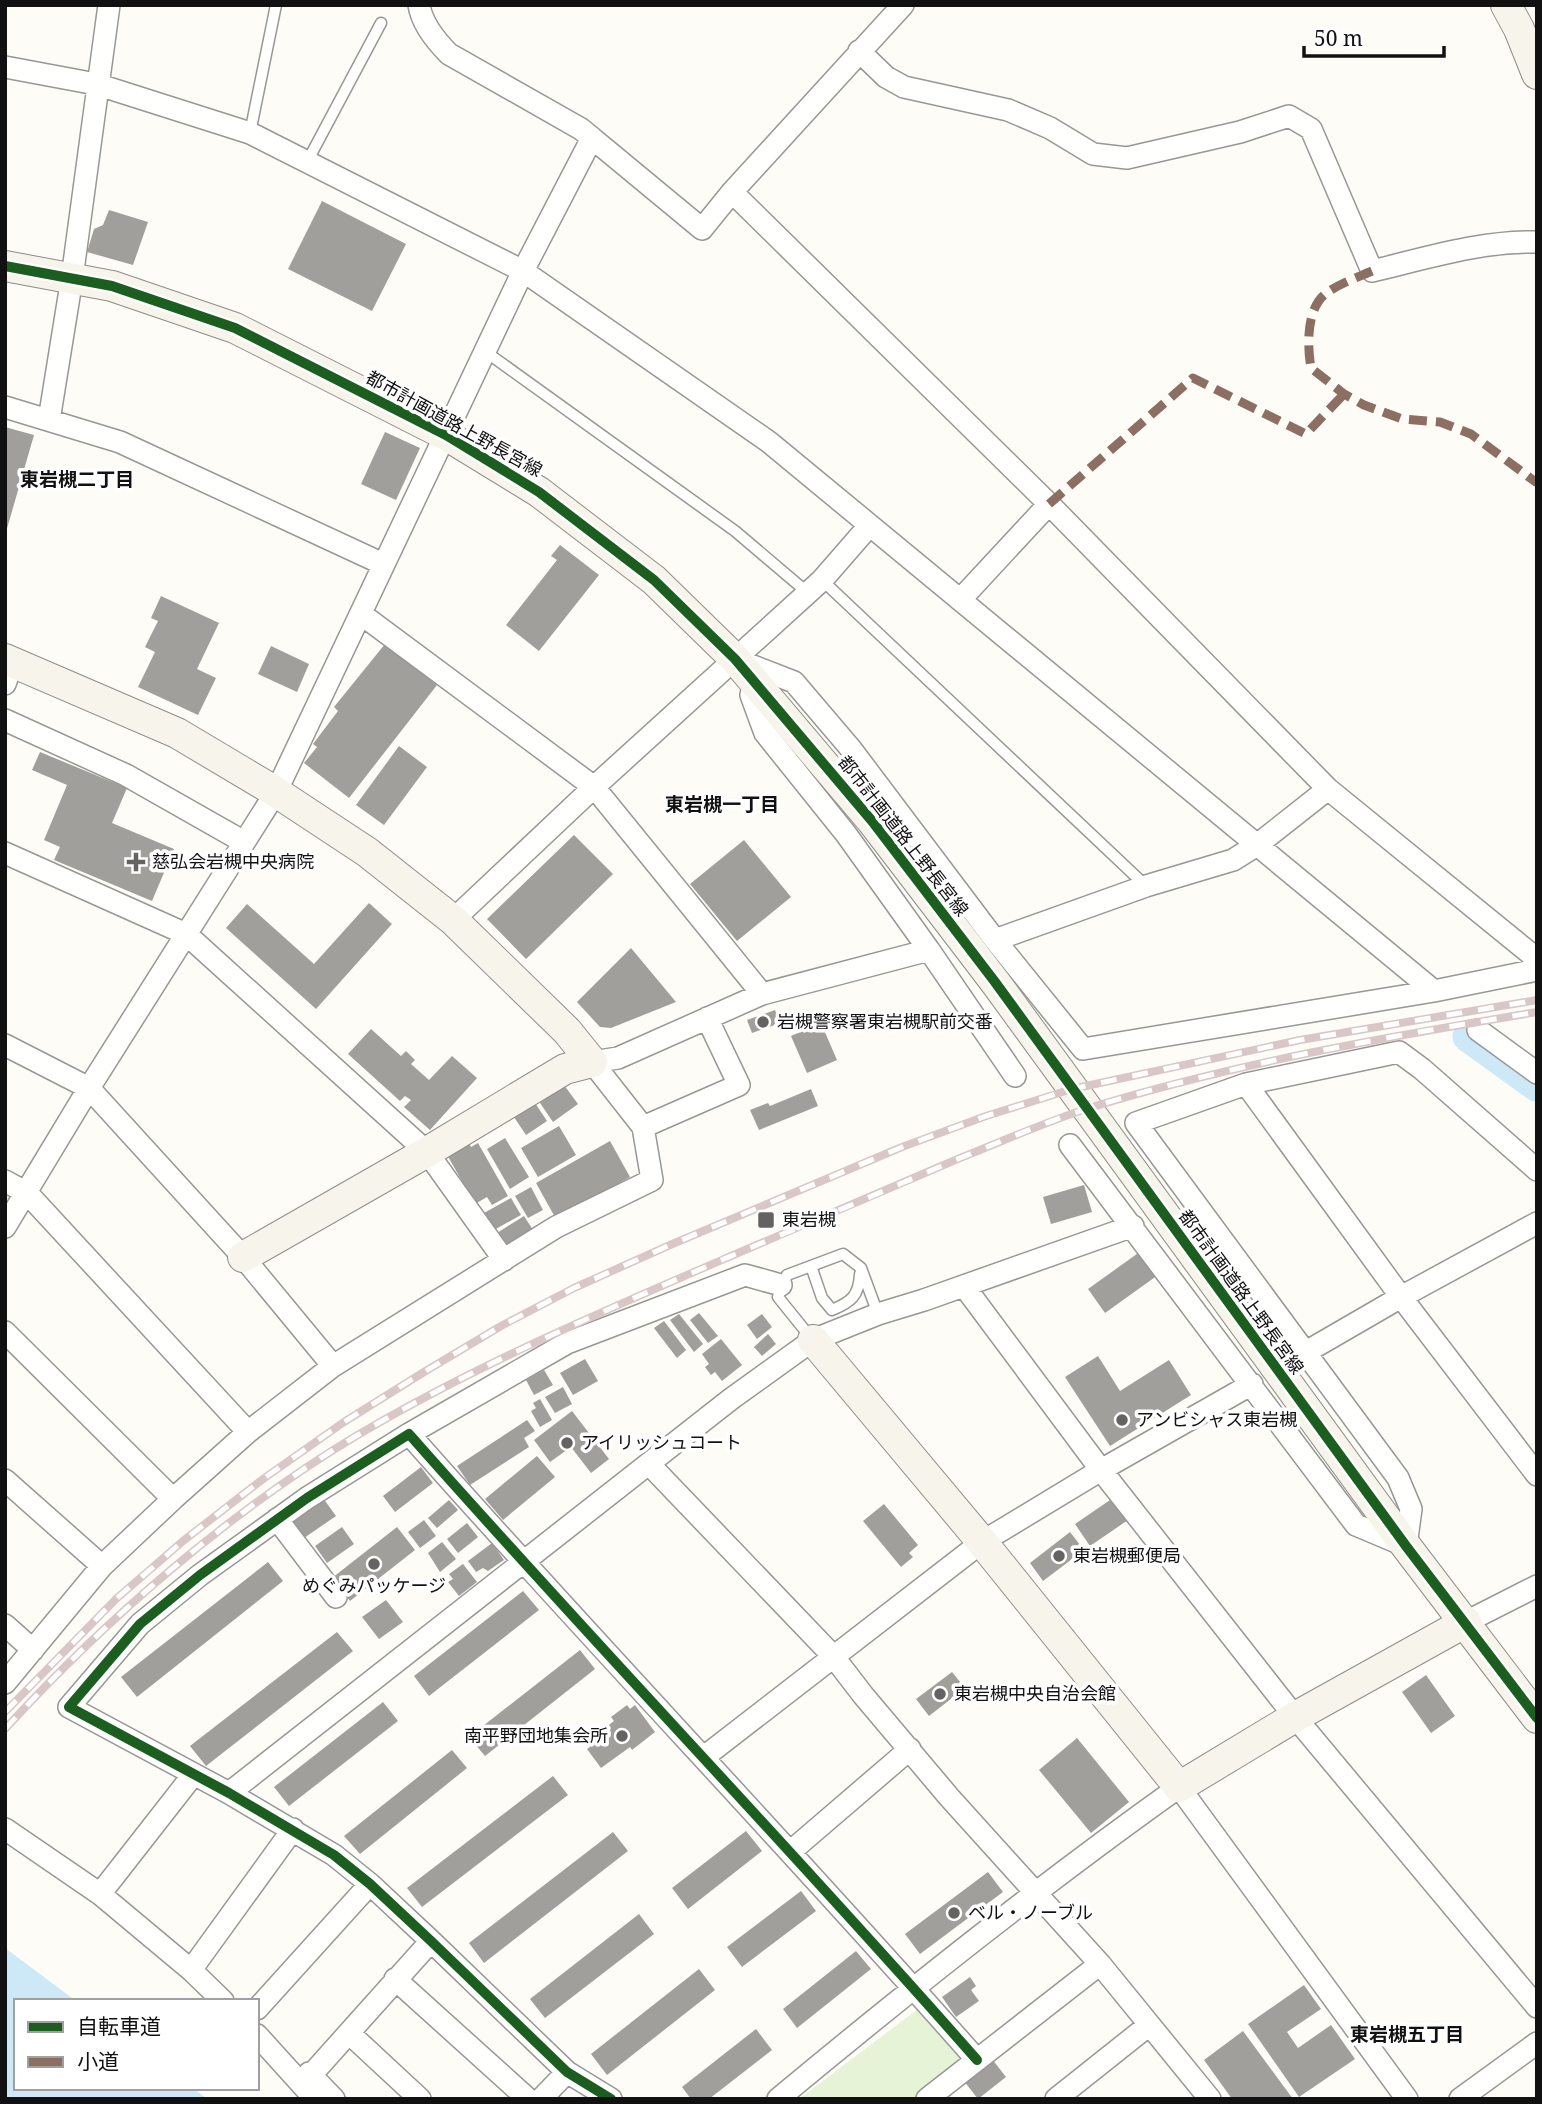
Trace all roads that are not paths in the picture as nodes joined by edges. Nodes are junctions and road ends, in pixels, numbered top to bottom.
1 (108, 5) edge
2 (276, 5) edge
3 (419, 5) edge
4 (903, 5) edge
5 (1506, 5) edge
6 (381, 23) dead end
7 (859, 51) junction
8 (5, 67) edge
9 (1537, 74) edge
10 (96, 84) junction
11 (250, 133) junction
12 (592, 138) junction
13 (307, 162) junction
14 (732, 192) junction
15 (1537, 242) edge
16 (5, 266) edge
17 (523, 271) junction
18 (72, 278) junction
19 (486, 352) junction
20 (5, 407) edge
21 (49, 420) junction
22 (446, 435) junction
23 (1049, 504) junction
24 (869, 526) junction
25 (383, 564) junction
26 (815, 586) junction
27 (960, 600) junction
28 (361, 614) junction
29 (8, 669) edge
30 (744, 670) junction
31 (5, 720) edge
32 (594, 787) junction
33 (1328, 789) junction
34 (276, 792) junction
35 (244, 842) junction
36 (1257, 845) junction
37 (5, 853) edge
38 (1146, 886) junction
39 (453, 920) junction
40 (186, 934) junction
41 (995, 940) junction
42 (929, 950) junction
43 (1537, 959) edge
44 (1537, 970) edge
45 (1434, 991) junction
46 (762, 994) junction
47 (707, 1018) junction
48 (1478, 1030) dead end
49 (5, 1045) edge
50 (592, 1062) junction
51 (1537, 1073) edge
52 (1015, 1076) dead end
53 (1246, 1084) junction
54 (89, 1088) junction
55 (643, 1127) junction
56 (1070, 1145) dead end
57 (427, 1152) junction
58 (1537, 1170) edge
59 (5, 1181) edge
60 (27, 1193) junction
61 (1537, 1223) edge
62 (1133, 1226) junction
63 (5, 1227) edge
64 (243, 1257) junction
65 (504, 1260) junction
66 (811, 1266) junction
67 (861, 1268) junction
68 (781, 1285) junction
69 (964, 1286) junction
70 (1401, 1297) junction
71 (878, 1314) junction
72 (5, 1332) edge
73 (813, 1340) junction
74 (1306, 1352) junction
75 (333, 1366) junction
76 (1252, 1384) junction
77 (248, 1432) junction
78 (409, 1434) junction
79 (649, 1464) junction
80 (1101, 1470) junction
81 (1537, 1475) edge
82 (5, 1480) edge
83 (173, 1499) junction
84 (277, 1519) junction
85 (982, 1542) junction
86 (1406, 1546) junction
87 (523, 1563) junction
88 (102, 1566) junction
89 (1537, 1586) edge
90 (336, 1597) dead end
91 (1466, 1622) junction
92 (5, 1625) edge
93 (33, 1650) junction
94 (833, 1656) junction
95 (5, 1683) edge
96 (1295, 1717) junction
97 (1537, 1718) edge
98 (910, 1749) junction
99 (704, 1757) junction
100 (193, 1775) junction
101 (1179, 1787) junction
102 (229, 1793) junction
103 (5, 1829) edge
104 (293, 1829) junction
105 (790, 1852) junction
106 (370, 1884) junction
107 (1036, 1893) junction
108 (100, 1894) junction
109 (431, 1941) junction
110 (1100, 1964) junction
111 (191, 1970) junction
112 (396, 1979) junction
113 (913, 1987) junction
114 (221, 1999) edge
115 (259, 2007) edge
116 (1537, 2007) edge
117 (1149, 2025) junction
118 (350, 2034) junction
119 (259, 2037) edge
120 (1537, 2043) edge
121 (280, 2058) junction
122 (977, 2060) junction
123 (567, 2072) junction
124 (312, 2074) junction
125 (1394, 2095) edge
126 (315, 2099) edge
127 (334, 2099) edge
128 (420, 2099) edge
129 (528, 2099) edge
130 (541, 2099) edge
131 (611, 2099) edge
132 (778, 2099) edge
133 (927, 2099) edge
134 (1056, 2099) edge
135 (1210, 2099) edge
136 (1460, 2099) edge

1 - 10 street
2 - 11 lane
3 - 12 street
4 - 7 street
5 - 9 street
6 - 13 lane
7 - 14 street
7 - 15 street
8 - 10 street
10 - 11 street
10 - 18 street
11 - 13 street
12 - 14 street
12 - 17 street
13 - 17 street
14 - 23 street
16 - 18 street, 都市計画道路上野長宮線
17 - 19 street
17 - 24 street
18 - 21 street
18 - 22 street, 都市計画道路上野長宮線
19 - 22 street
19 - 26 lane
20 - 21 street
21 - 25 street
22 - 25 street
22 - 30 street, 都市計画道路上野長宮線
23 - 27 street
23 - 33 street
24 - 26 street
24 - 27 street
25 - 28 street
26 - 30 street
26 - 38 lane
27 - 36 street
28 - 32 street
28 - 34 street
29 - 34 street
30 - 32 street
30 - 41 street
30 - 42 street
30 - 86 street, 都市計画道路上野長宮線
31 - 35 street
32 - 39 street
32 - 46 street
33 - 36 street
33 - 43 street
34 - 35 street
34 - 39 street
35 - 40 street
36 - 38 street
36 - 45 street
37 - 40 street
38 - 41 street
39 - 50 street
40 - 54 street
40 - 57 street
41 - 45 street
42 - 46 street
42 - 52 street
44 - 45 street
46 - 47 street
47 - 50 street
47 - 55 street
48 - 51 street
49 - 54 street
50 - 55 street
50 - 57 street
53 - 58 street
53 - 70 street
53 - 74 street
54 - 60 street
54 - 64 street
55 - 65 street
56 - 62 street
57 - 64 street
57 - 65 street
59 - 60 street
60 - 63 street
60 - 77 street
61 - 70 street
62 - 69 street
62 - 76 street
64 - 75 street
65 - 75 street
66 - 67 lane
66 - 67 lane
66 - 68 lane
67 - 71 lane
68 - 73 lane
68 - 78 street
69 - 71 street
69 - 80 street
70 - 74 street
70 - 81 street
71 - 73 street
72 - 83 street
73 - 79 street
73 - 85 street
74 - 86 street
75 - 77 street
76 - 80 street
76 - 86 street
77 - 83 street
78 - 84 street
78 - 87 street
79 - 87 street
79 - 94 street
80 - 85 street
80 - 96 street
82 - 88 street
83 - 88 street
84 - 90 street
84 - 100 street
85 - 94 street
85 - 101 street
86 - 91 street, 都市計画道路上野長宮線
87 - 99 street
87 - 102 street
88 - 93 street
89 - 91 street
91 - 96 street
91 - 97 street, 都市計画道路上野長宮線
92 - 93 street
93 - 95 street
94 - 98 street
94 - 99 street
96 - 101 street
96 - 116 street
98 - 105 street
98 - 107 street
99 - 105 street
100 - 102 street
100 - 108 street
101 - 107 street
101 - 125 street
102 - 104 street
103 - 108 street
104 - 106 street
104 - 111 street
105 - 113 street
106 - 109 street
106 - 115 street
107 - 110 street
107 - 113 street
108 - 111 street
109 - 112 street
109 - 123 street
110 - 117 street
110 - 122 street
111 - 114 street
112 - 118 street
112 - 129 street
113 - 122 street
113 - 132 street
117 - 134 street
117 - 135 street
118 - 124 street
118 - 128 street
119 - 121 street
120 - 136 street
121 - 124 street
121 - 126 street
122 - 133 street
123 - 130 street
123 - 131 street
124 - 127 street

